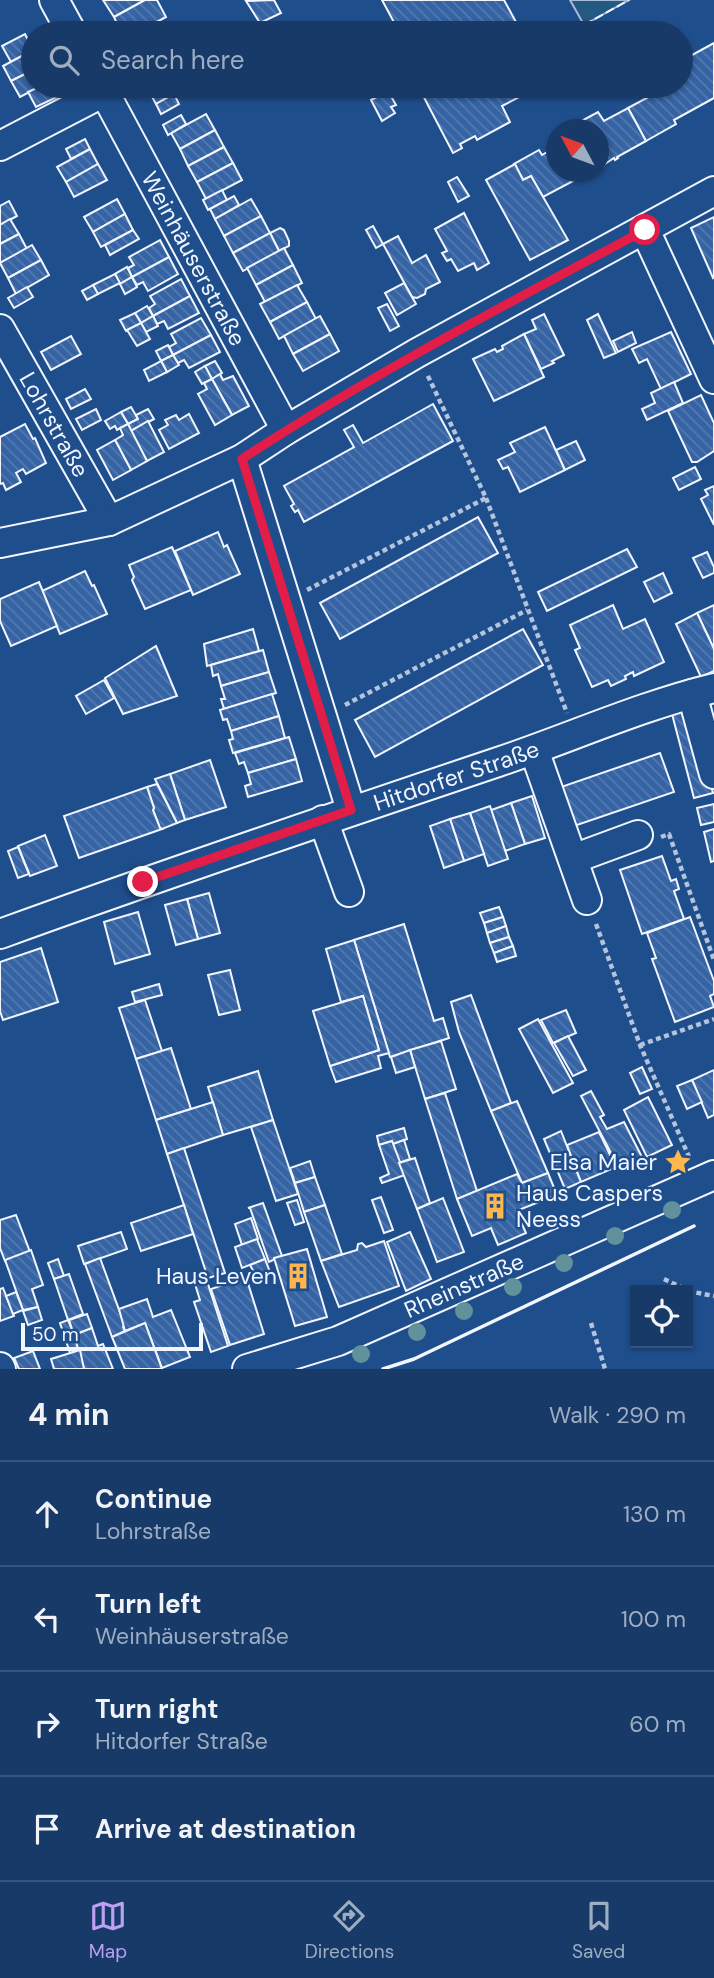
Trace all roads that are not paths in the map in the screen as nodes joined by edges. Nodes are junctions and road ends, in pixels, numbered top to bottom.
1 (54, 0) edge
2 (65, 21) edge
3 (87, 98) edge
4 (108, 98) edge
5 (0, 146) edge
6 (714, 191) edge
7 (645, 230) junction
8 (0, 329) edge
9 (714, 379) edge
10 (286, 430) junction
11 (242, 459) junction
12 (108, 521) junction
13 (0, 543) edge
14 (703, 691) edge
15 (534, 750) junction
16 (714, 774) edge
17 (351, 810) junction
18 (323, 820) junction
19 (638, 835) road end
20 (573, 859) junction
21 (349, 892) dead end
22 (587, 900) road end
23 (0, 934) edge
24 (707, 1178) edge
25 (247, 1369) edge

1 - 2 street
3 - 5 street
4 - 10 street, Weinhäuserstraße
6 - 7 street
7 - 9 street
7 - 10 street
8 - 12 street, Lohrstraße
10 - 11 street
11 - 12 street
11 - 17 street
12 - 13 street
14 - 15 street, Hitdorfer Straße
14 - 16 street
15 - 17 street, Hitdorfer Straße
15 - 20 street
17 - 18 street, Hitdorfer Straße
18 - 21 street
18 - 23 street, Hitdorfer Straße
19 - 20 street
20 - 22 street
24 - 25 street, Rheinstraße

